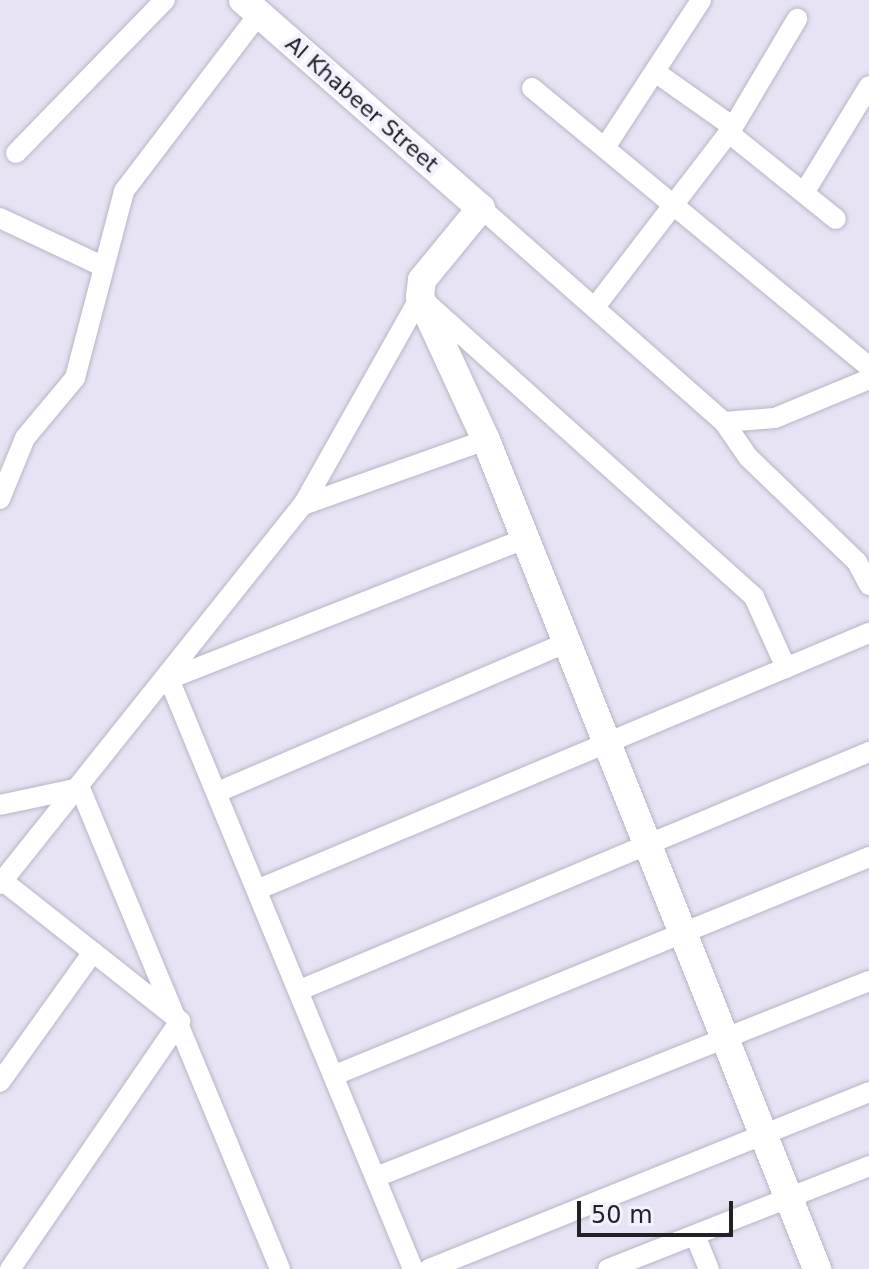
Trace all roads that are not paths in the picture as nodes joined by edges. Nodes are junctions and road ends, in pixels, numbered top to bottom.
1 (165, 0) edge
2 (701, 0) edge
3 (251, 7) edge
4 (797, 19) dead end
5 (658, 74) junction
6 (869, 86) edge
7 (532, 88) dead end
8 (731, 130) junction
9 (606, 146) junction
10 (16, 153) dead end
11 (804, 193) junction
12 (673, 204) junction
13 (481, 208) junction
14 (0, 218) edge
15 (836, 219) dead end
16 (100, 265) junction
17 (420, 297) junction
18 (595, 307) junction
19 (869, 367) edge
20 (869, 379) edge
21 (724, 422) junction
22 (486, 440) junction
23 (0, 499) edge
24 (303, 505) junction
25 (525, 539) junction
26 (869, 585) edge
27 (869, 633) edge
28 (566, 643) junction
29 (786, 668) junction
30 (169, 679) junction
31 (608, 744) junction
32 (869, 752) edge
33 (80, 788) junction
34 (220, 791) junction
35 (0, 805) edge
36 (649, 845) junction
37 (869, 857) edge
38 (1, 882) edge
39 (259, 889) junction
40 (684, 933) junction
41 (93, 952) junction
42 (869, 981) edge
43 (300, 990) junction
44 (180, 1021) junction
45 (726, 1038) junction
46 (335, 1075) junction
47 (0, 1082) edge
48 (869, 1092) edge
49 (765, 1134) junction
50 (869, 1166) edge
51 (376, 1177) junction
52 (790, 1197) junction
53 (695, 1235) junction
54 (279, 1268) edge
55 (611, 1268) edge
56 (10, 1269) edge
57 (413, 1269) edge
58 (429, 1269) edge
59 (709, 1269) edge
60 (817, 1269) edge

1 - 10 street
2 - 5 street
3 - 13 street, Al Khabeer Street
3 - 16 street
4 - 8 street
5 - 8 street
5 - 9 street
6 - 11 street
7 - 9 street
8 - 11 street
8 - 12 street
9 - 12 street
11 - 15 street
12 - 18 street
12 - 19 street
13 - 17 street
13 - 18 street
14 - 16 street
16 - 23 street
17 - 22 street
17 - 24 street
17 - 29 street
18 - 21 street
20 - 21 street
21 - 26 street
22 - 24 street
22 - 25 street
24 - 30 street
25 - 28 street
25 - 30 street
27 - 29 street
28 - 31 street
28 - 34 street
29 - 31 street
30 - 33 street
30 - 34 street
31 - 36 street
31 - 39 street
32 - 36 street
33 - 35 street
33 - 38 street
33 - 44 street
34 - 39 street
36 - 40 street
36 - 43 street
37 - 40 street
38 - 41 street
39 - 43 street
40 - 45 street
40 - 46 street
41 - 44 street
41 - 47 street
42 - 45 street
43 - 46 street
44 - 54 street
44 - 56 street
45 - 49 street
45 - 51 street
46 - 51 street
48 - 49 street
49 - 52 street
49 - 58 street
50 - 52 street
51 - 57 street
52 - 53 street
52 - 60 street
53 - 55 street
53 - 59 street

